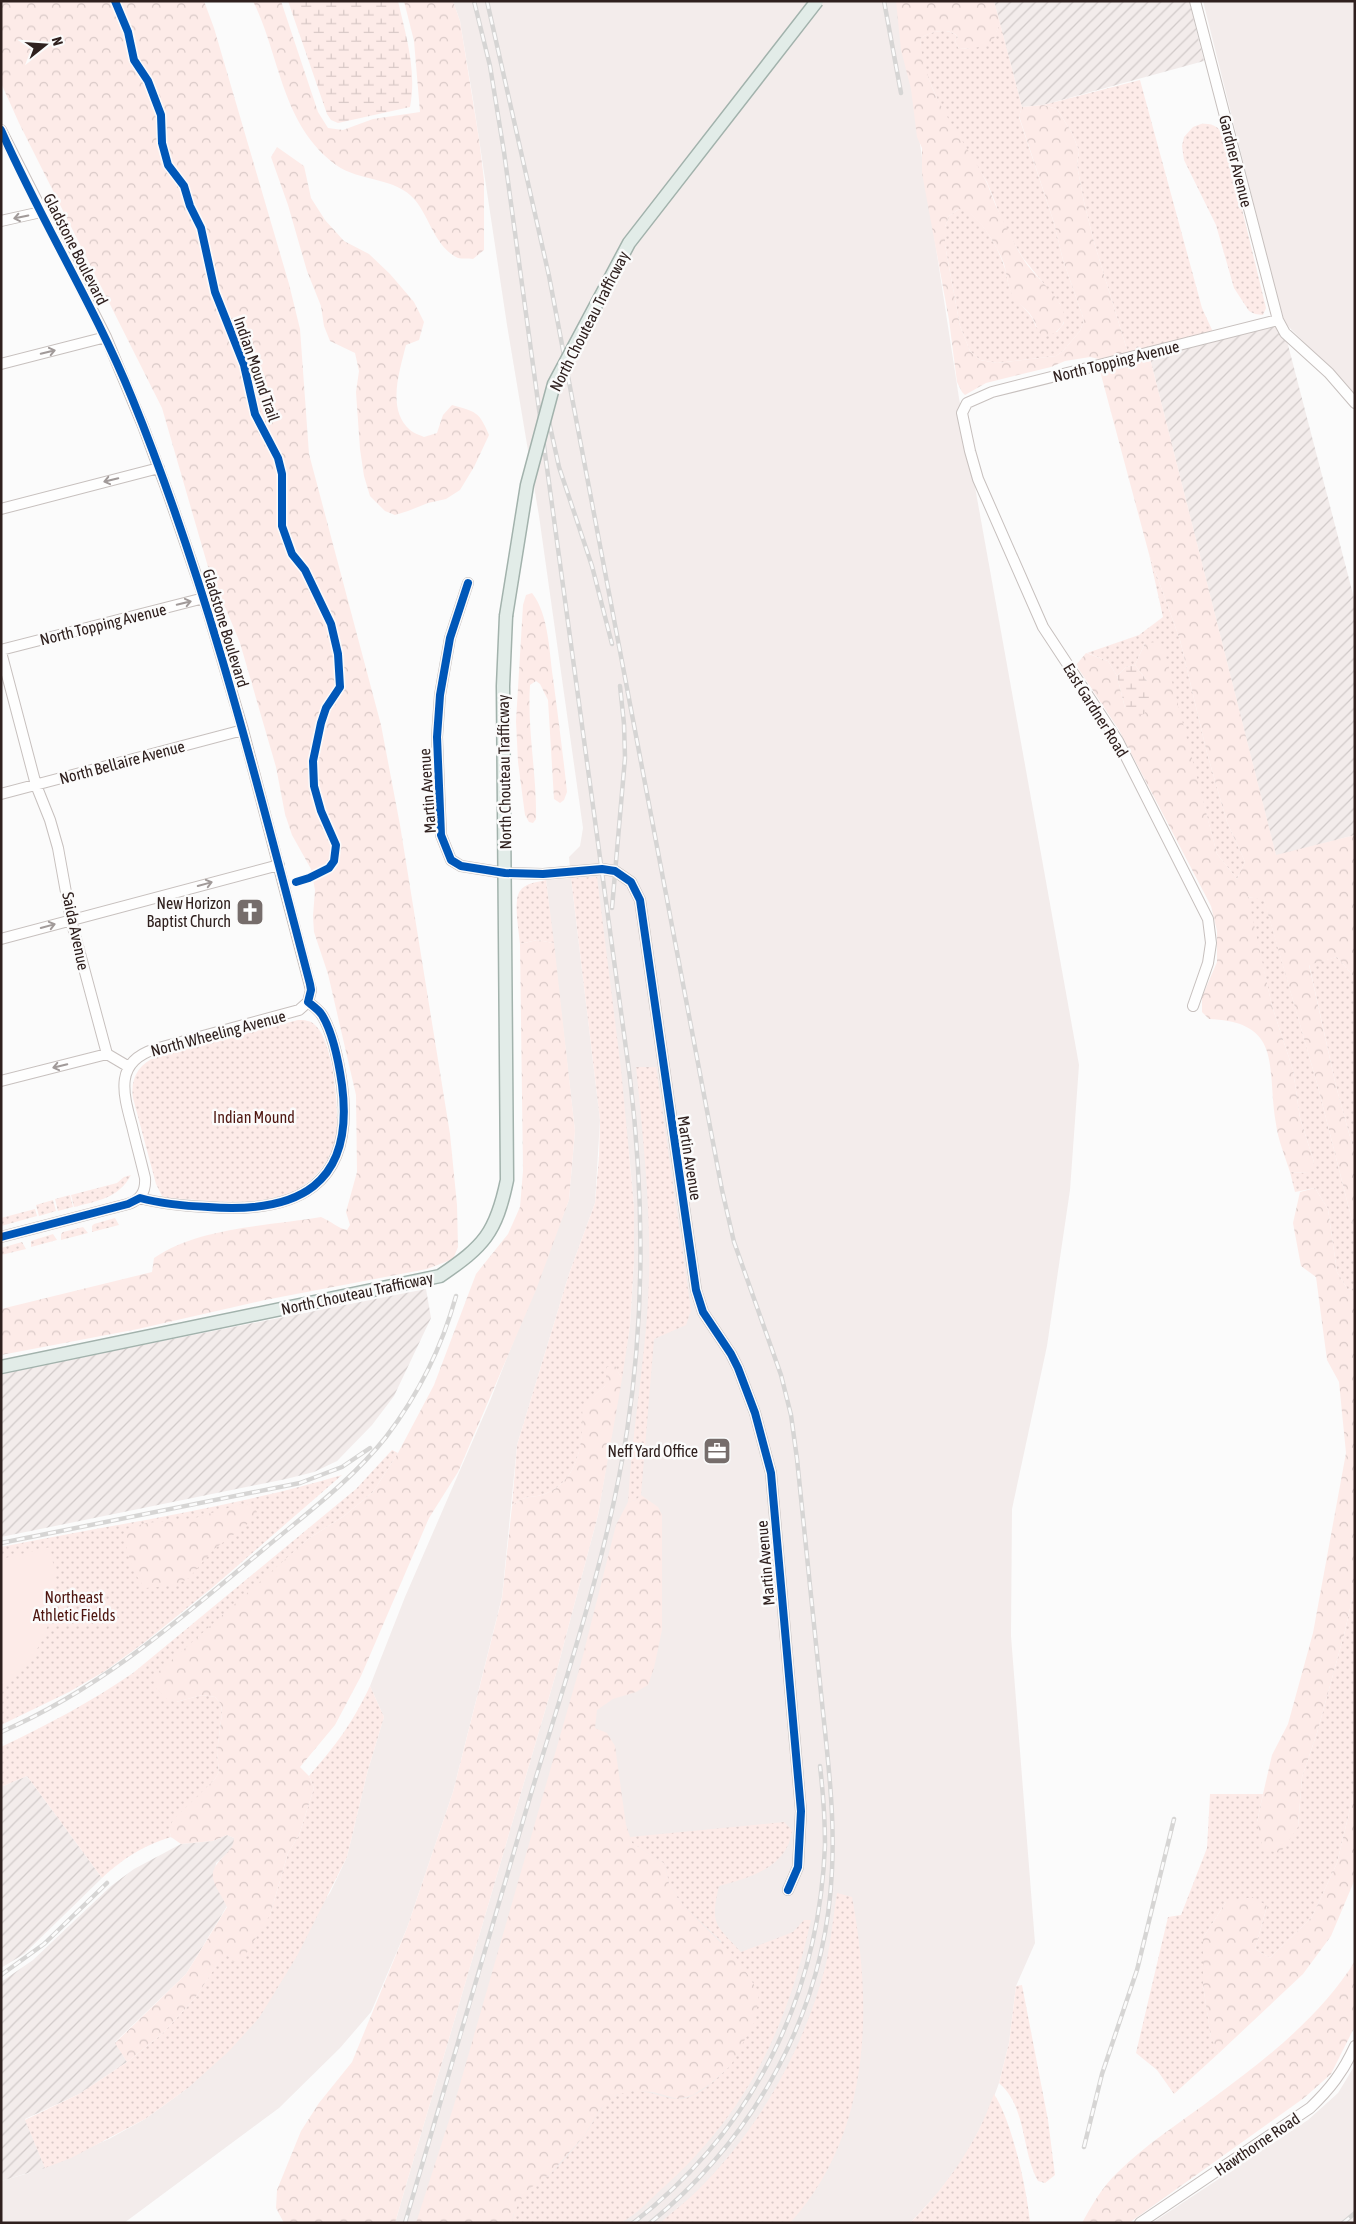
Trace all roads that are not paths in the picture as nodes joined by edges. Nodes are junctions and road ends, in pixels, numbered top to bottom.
1 (817, 1) edge
2 (1195, 1) edge
3 (1, 130) edge
4 (41, 212) junction
5 (1, 221) edge
6 (1278, 320) junction
7 (106, 337) junction
8 (1, 364) edge
9 (1355, 403) edge
10 (962, 413) joint
11 (159, 468) junction
12 (1, 509) edge
13 (468, 583) dead end
14 (204, 598) junction
15 (1, 651) edge
16 (243, 730) junction
17 (36, 785) junction
18 (1, 794) edge
19 (279, 865) junction
20 (505, 873) junction
21 (70, 920) junction
22 (1, 939) edge
23 (308, 1002) junction
24 (1192, 1006) dead end
25 (107, 1054) junction
26 (129, 1067) junction
27 (1, 1082) edge
28 (140, 1198) junction
29 (1, 1237) edge
30 (1, 1367) edge
31 (788, 1890) dead end
32 (1355, 2046) edge
33 (1140, 2223) edge

1 - 20 main road, North Chouteau Trafficway, bridge
2 - 6 street, Gardner Avenue
3 - 4 street, Gladstone Boulevard
4 -> 5 street
4 - 7 street, Gladstone Boulevard
6 - 9 street
6 - 10 street, North Topping Avenue
8 -> 7 street
7 - 11 street, Gladstone Boulevard
10 - 24 street, East Gardner Road
11 -> 12 street
11 - 14 street, Gladstone Boulevard
13 - 20 street, Martin Avenue
15 -> 14 street, North Topping Avenue
14 - 16 street, Gladstone Boulevard
15 - 17 street, Saida Avenue
16 - 17 street, North Bellaire Avenue
16 - 19 street, Gladstone Boulevard
17 - 18 street, North Bellaire Avenue
17 - 21 street, Saida Avenue
21 -> 19 street
19 - 23 street, Gladstone Boulevard
20 - 30 main road, North Chouteau Trafficway
20 - 31 street, Martin Avenue
22 -> 21 street
21 - 25 street, Saida Avenue
23 - 26 street, North Wheeling Avenue
23 - 28 street
25 - 26 street
25 -> 27 street
26 - 28 street
28 - 29 street
32 - 33 street, Hawthorne Road

